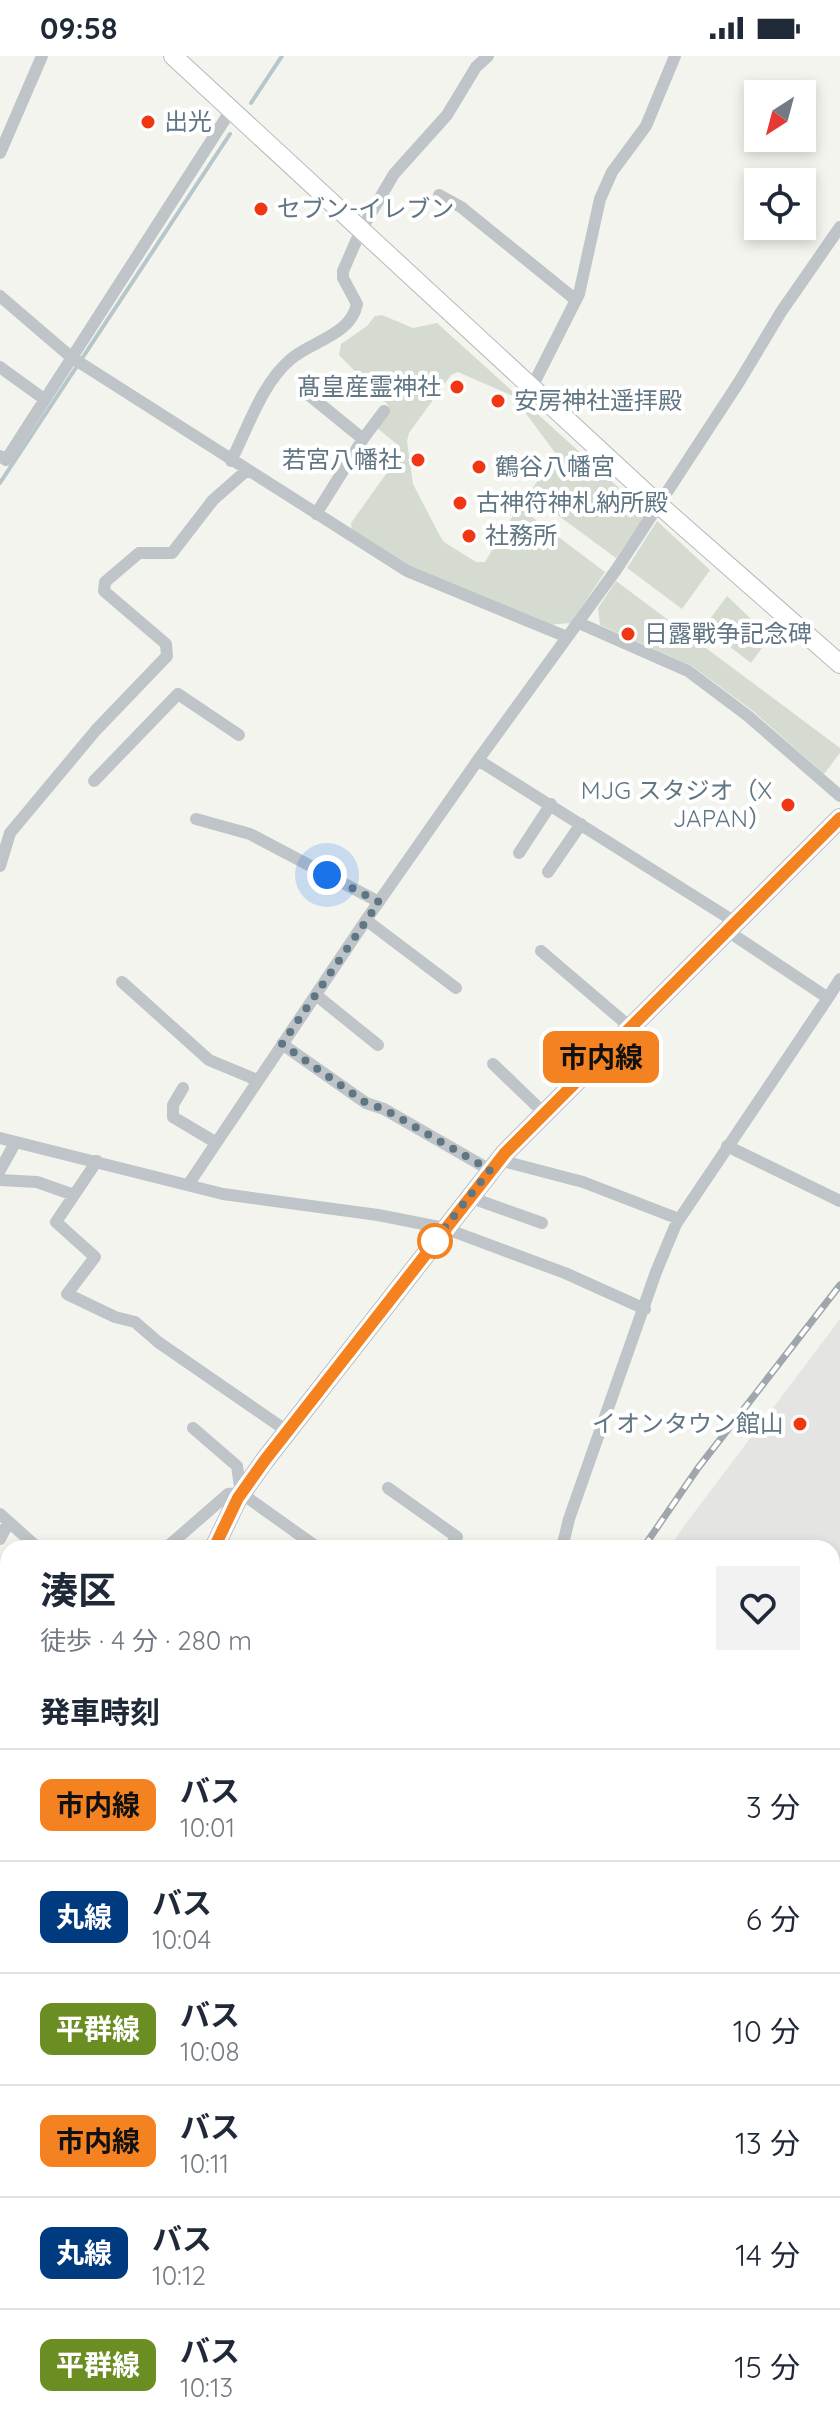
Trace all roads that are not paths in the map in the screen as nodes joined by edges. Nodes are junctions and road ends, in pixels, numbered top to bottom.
1 (42, 56) edge
2 (173, 56) edge
3 (488, 56) edge
4 (675, 56) edge
5 (231, 110) junction
6 (0, 153) edge
7 (439, 195) dead end
8 (840, 227) edge
9 (361, 230) junction
10 (0, 296) edge
11 (576, 300) junction
12 (77, 360) junction
13 (0, 367) edge
14 (320, 383) dead end
15 (532, 387) junction
16 (44, 399) junction
17 (384, 411) dead end
18 (363, 439) junction
19 (0, 456) edge
20 (231, 461) junction
21 (246, 471) junction
22 (658, 504) junction
23 (316, 514) junction
24 (579, 623) junction
25 (567, 637) junction
26 (840, 664) edge
27 (239, 735) dead end
28 (478, 760) junction
29 (94, 781) dead end
30 (840, 796) edge
31 (551, 804) junction
32 (840, 818) edge
33 (196, 819) dead end
34 (581, 824) junction
35 (519, 853) dead end
36 (0, 866) edge
37 (548, 872) dead end
38 (379, 902) junction
39 (366, 920) junction
40 (730, 926) junction
41 (541, 951) dead end
42 (840, 979) edge
43 (122, 982) dead end
44 (456, 988) dead end
45 (316, 995) junction
46 (828, 998) junction
47 (630, 1027) junction
48 (282, 1044) junction
49 (378, 1045) dead end
50 (493, 1064) dead end
51 (257, 1080) junction
52 (183, 1088) dead end
53 (544, 1113) junction
54 (0, 1138) edge
55 (215, 1142) junction
56 (15, 1143) junction
57 (727, 1146) junction
58 (97, 1161) junction
59 (495, 1165) junction
60 (0, 1170) edge
61 (0, 1180) edge
62 (188, 1185) junction
63 (74, 1195) junction
64 (469, 1197) junction
65 (840, 1201) edge
66 (679, 1219) junction
67 (542, 1223) dead end
68 (444, 1228) junction
69 (645, 1309) junction
70 (193, 1428) dead end
71 (287, 1431) junction
72 (388, 1488) dead end
73 (241, 1493) junction
74 (4, 1518) edge
75 (0, 1539) edge
76 (29, 1540) edge
77 (175, 1540) edge
78 (218, 1540) edge
79 (307, 1540) edge
80 (455, 1540) edge
81 (565, 1540) edge

1 - 6 street
2 - 5 main road
3 - 9 street
4 - 11 street
5 - 9 main road
5 - 12 street
7 - 11 street
8 - 22 street
9 - 15 main road
9 - 20 street
10 - 12 street
11 - 15 street
12 - 16 street
12 - 20 street
13 - 16 street
14 - 18 street
15 - 22 main road
16 - 19 street
17 - 18 street
18 - 23 street
20 - 21 street
21 - 23 street
21 - 36 street
22 - 24 street
22 - 26 main road
23 - 25 street
24 - 25 street
24 - 30 street
25 - 28 street
27 - 29 street
28 - 31 street
28 - 38 street
31 - 34 street
31 - 35 street
32 - 40 main road
33 - 38 street
34 - 37 street
34 - 40 street
38 - 39 street
39 - 44 street
39 - 45 street
40 - 46 street
40 - 47 main road
41 - 47 street
42 - 46 street
43 - 51 street
45 - 48 street
45 - 49 street
46 - 57 street
47 - 53 main road
48 - 51 street
48 - 59 street
50 - 53 street
51 - 55 street
52 - 55 street
53 - 59 main road
54 - 56 street
55 - 62 street
56 - 58 street
56 - 60 street
57 - 65 street
57 - 66 street
58 - 62 street
58 - 63 street
59 - 64 main road
59 - 66 street
61 - 63 street
62 - 68 street
63 - 71 street
64 - 67 street
64 - 68 main road
66 - 69 street
68 - 69 street
68 - 71 main road
69 - 81 street
70 - 73 street
71 - 73 main road
72 - 80 street
73 - 77 street
73 - 78 main road
73 - 79 street
74 - 75 street
74 - 76 street

